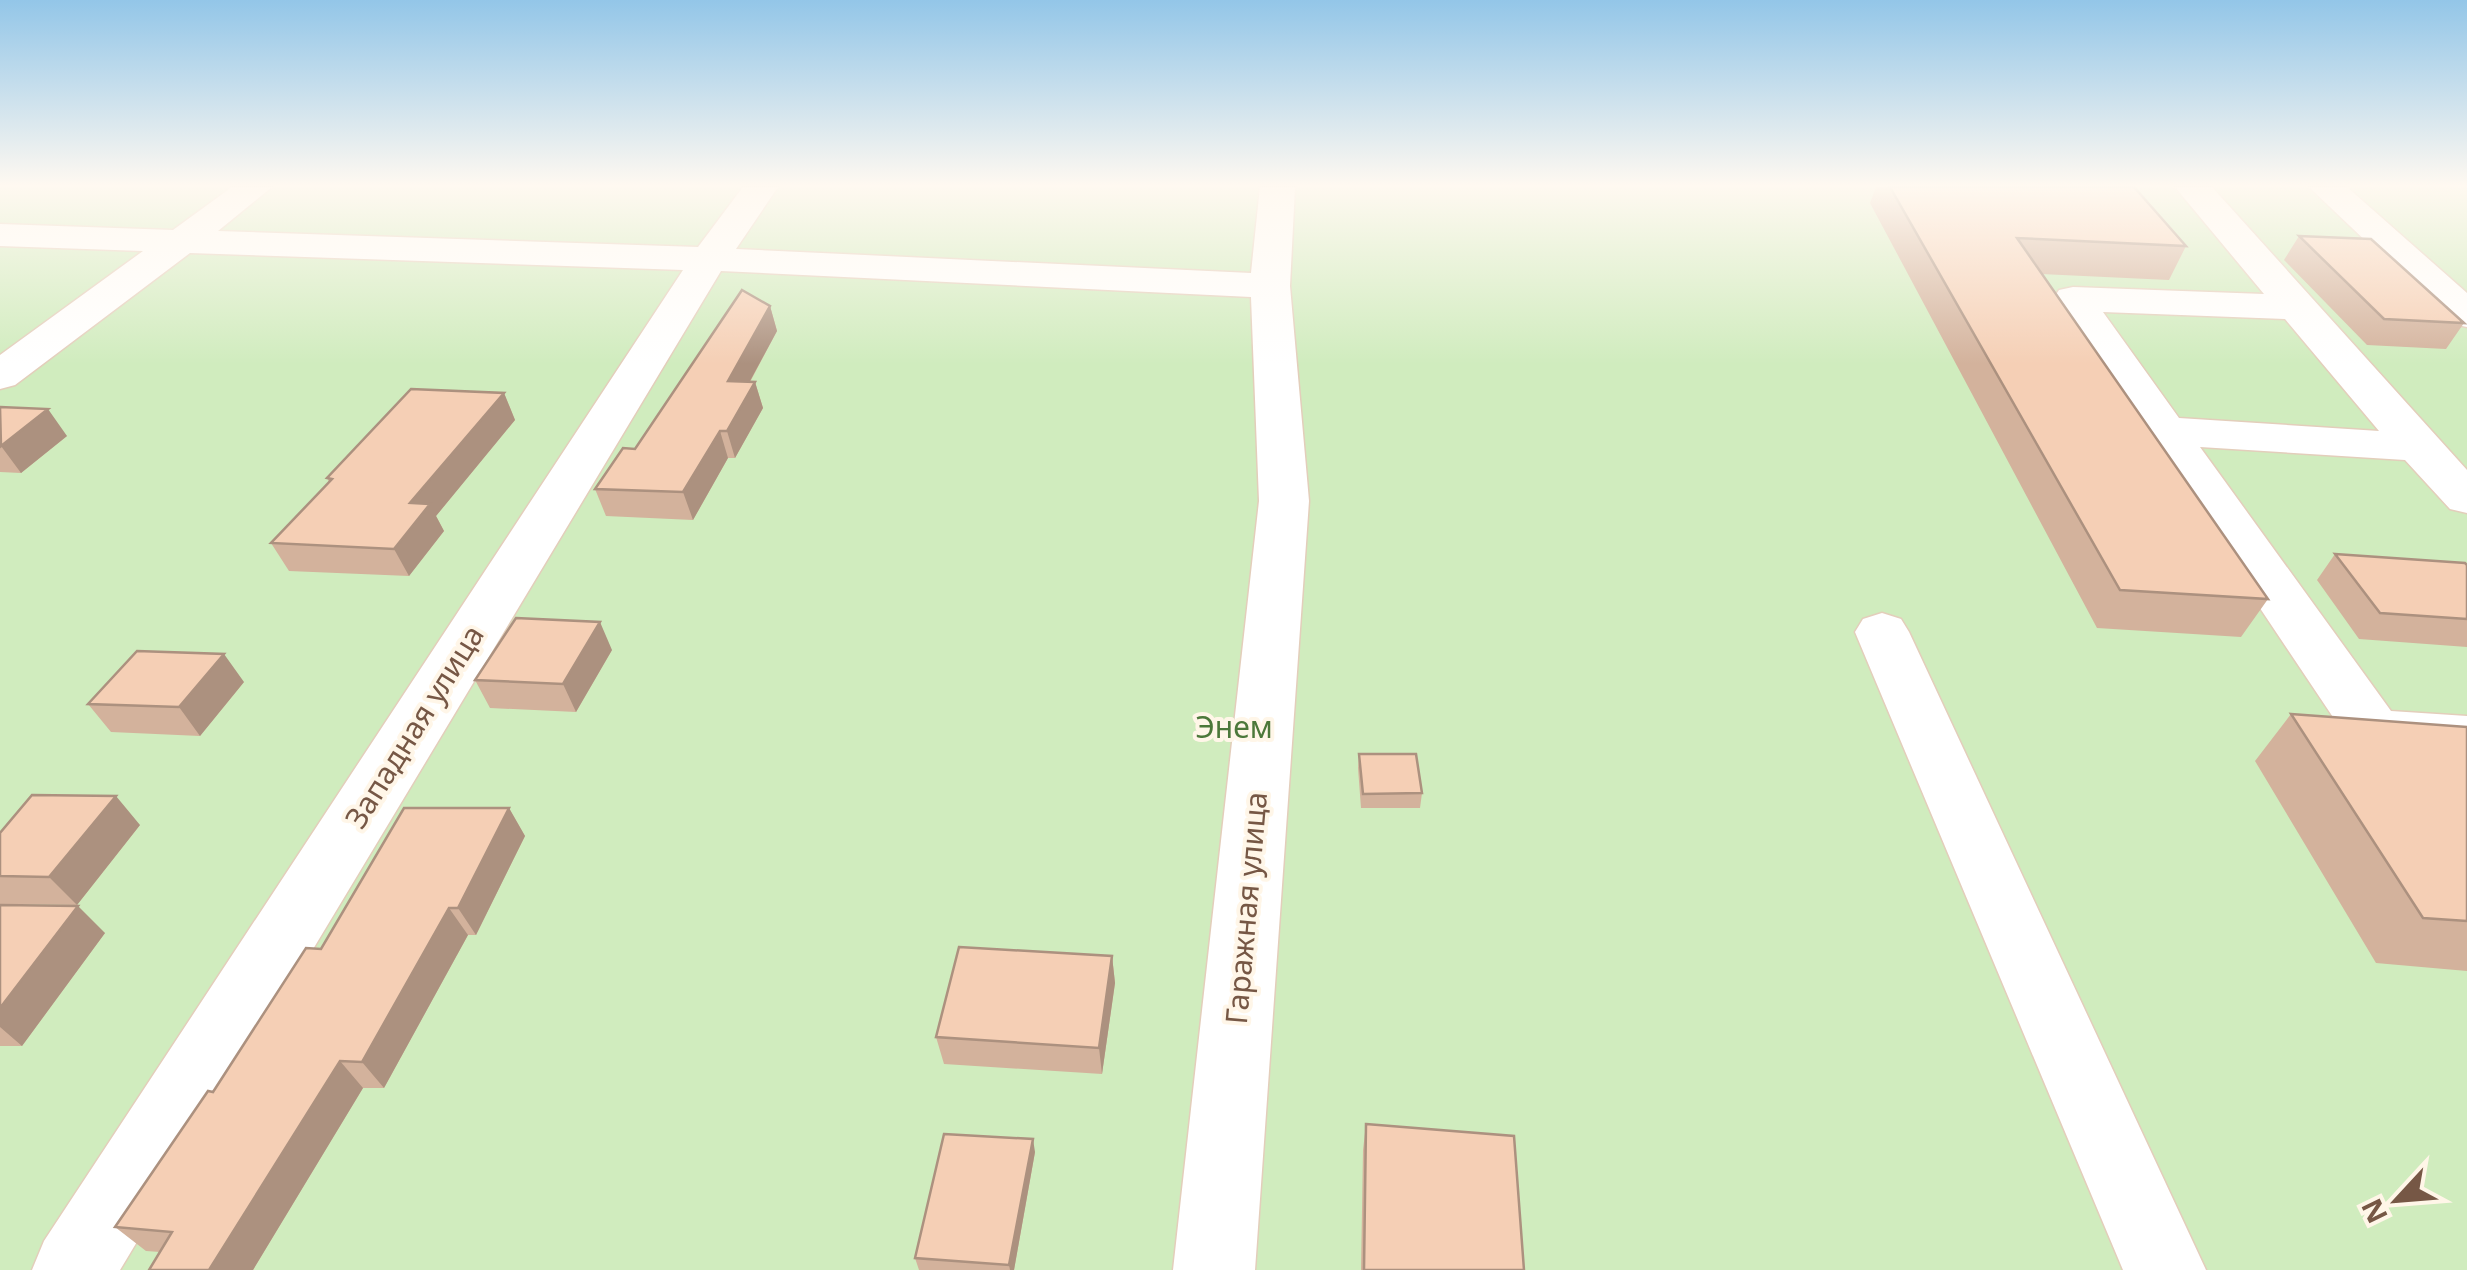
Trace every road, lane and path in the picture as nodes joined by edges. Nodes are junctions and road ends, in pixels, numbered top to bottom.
1 (173, 246) edge
2 (335, 246) edge
3 (718, 246) edge
4 (1273, 246) edge
5 (2246, 246) edge
6 (2391, 246) edge
7 (709, 259) junction
8 (1270, 286) junction
9 (2301, 307) junction
10 (2467, 315) edge
11 (0, 376) edge
12 (2163, 431) junction
13 (2418, 447) junction
14 (2467, 498) edge
15 (1882, 632) dead end
16 (2467, 738) edge
17 (73, 1270) edge
18 (1214, 1270) edge
19 (2165, 1270) edge

1 - 11 street
2 - 7 street
3 - 7 street, Западная улица
4 - 8 street, Гаражная улица
5 - 9 street
6 - 10 street
7 - 8 street
7 - 17 street, Западная улица
8 - 18 street, Гаражная улица
9 - 12 street
9 - 13 street
12 - 13 street
12 - 16 street
13 - 14 street
15 - 19 street

